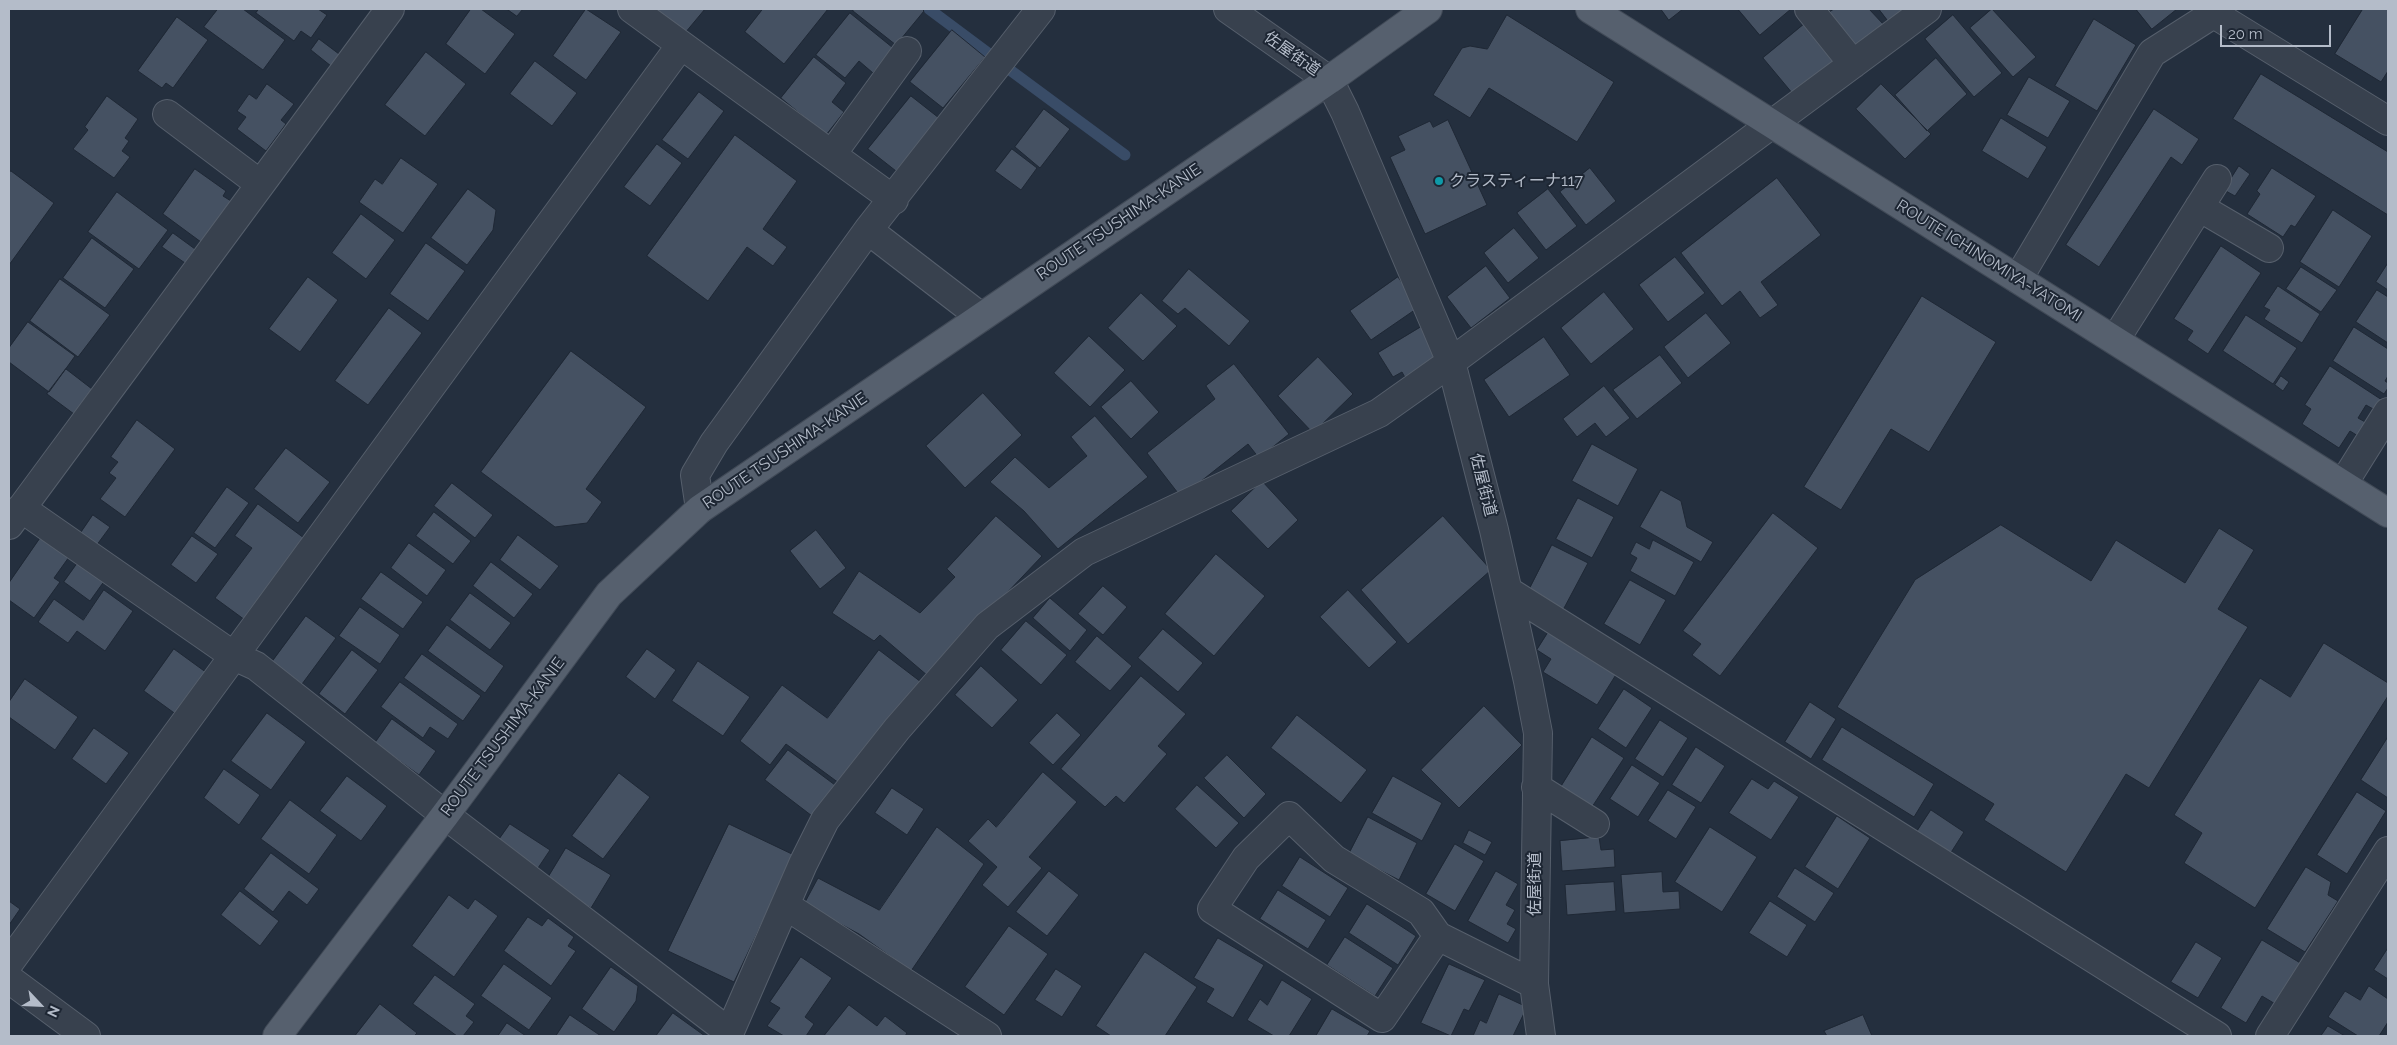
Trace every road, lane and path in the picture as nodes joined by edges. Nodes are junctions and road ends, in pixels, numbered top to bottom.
1 (390, 9) edge
2 (632, 9) edge
3 (1041, 9) edge
4 (1228, 9) edge
5 (1428, 9) edge
6 (1590, 9) edge
7 (1809, 9) edge
8 (1927, 9) edge
9 (2218, 11) edge
10 (682, 45) junction
11 (907, 51) dead end
12 (1853, 64) junction
13 (1329, 80) junction
14 (167, 114) dead end
15 (2388, 121) edge
16 (1772, 124) junction
17 (832, 154) junction
18 (2217, 179) dead end
19 (260, 184) junction
20 (894, 200) junction
21 (2199, 207) junction
22 (868, 230) junction
23 (2269, 248) dead end
24 (2018, 279) junction
25 (981, 317) junction
26 (2115, 340) junction
27 (1451, 362) junction
28 (2388, 412) edge
29 (2343, 484) junction
30 (700, 509) junction
31 (2388, 513) edge
32 (15, 517) edge
33 (1508, 591) junction
34 (234, 656) junction
35 (1536, 787) junction
36 (445, 815) junction
37 (1595, 824) dead end
38 (2388, 851) edge
39 (785, 905) junction
40 (1438, 936) junction
41 (9, 962) edge
42 (9, 979) edge
43 (1534, 984) junction
44 (729, 1034) edge
45 (86, 1036) edge
46 (277, 1036) edge
47 (987, 1036) edge
48 (1541, 1036) edge
49 (2217, 1036) edge
50 (2270, 1036) edge

1 - 19 street
2 - 10 street
3 - 20 street
4 - 13 street, 佐屋街道
5 - 13 main road, ROUTE TSUSHIMA-KANIE
6 - 16 main road, ROUTE ICHINOMIYA-YATOMI
7 - 12 street
8 - 12 street
9 - 15 street
9 - 24 street
10 - 17 street
10 - 34 street
11 - 17 street
12 - 16 street
13 - 25 main road, ROUTE TSUSHIMA-KANIE
13 - 27 street, 佐屋街道
14 - 19 street
16 - 24 main road, ROUTE ICHINOMIYA-YATOMI
16 - 27 street
17 - 20 street
18 - 21 street
19 - 32 street
20 - 22 street
21 - 23 street
21 - 26 street
22 - 25 street
22 - 30 street
24 - 26 main road, ROUTE ICHINOMIYA-YATOMI
25 - 30 main road, ROUTE TSUSHIMA-KANIE
26 - 29 main road, ROUTE ICHINOMIYA-YATOMI
27 - 33 street, 佐屋街道
27 - 39 street
28 - 29 street
29 - 31 main road, ROUTE ICHINOMIYA-YATOMI
30 - 36 main road, ROUTE TSUSHIMA-KANIE
32 - 34 street
33 - 35 street, 佐屋街道
33 - 49 street
34 - 36 street
34 - 41 street
35 - 37 street
35 - 43 street, 佐屋街道
36 - 44 street
36 - 46 main road, ROUTE TSUSHIMA-KANIE
38 - 50 street
39 - 44 street
39 - 47 street
40 - 40 street
40 - 43 street
42 - 45 street
43 - 48 street, 佐屋街道

